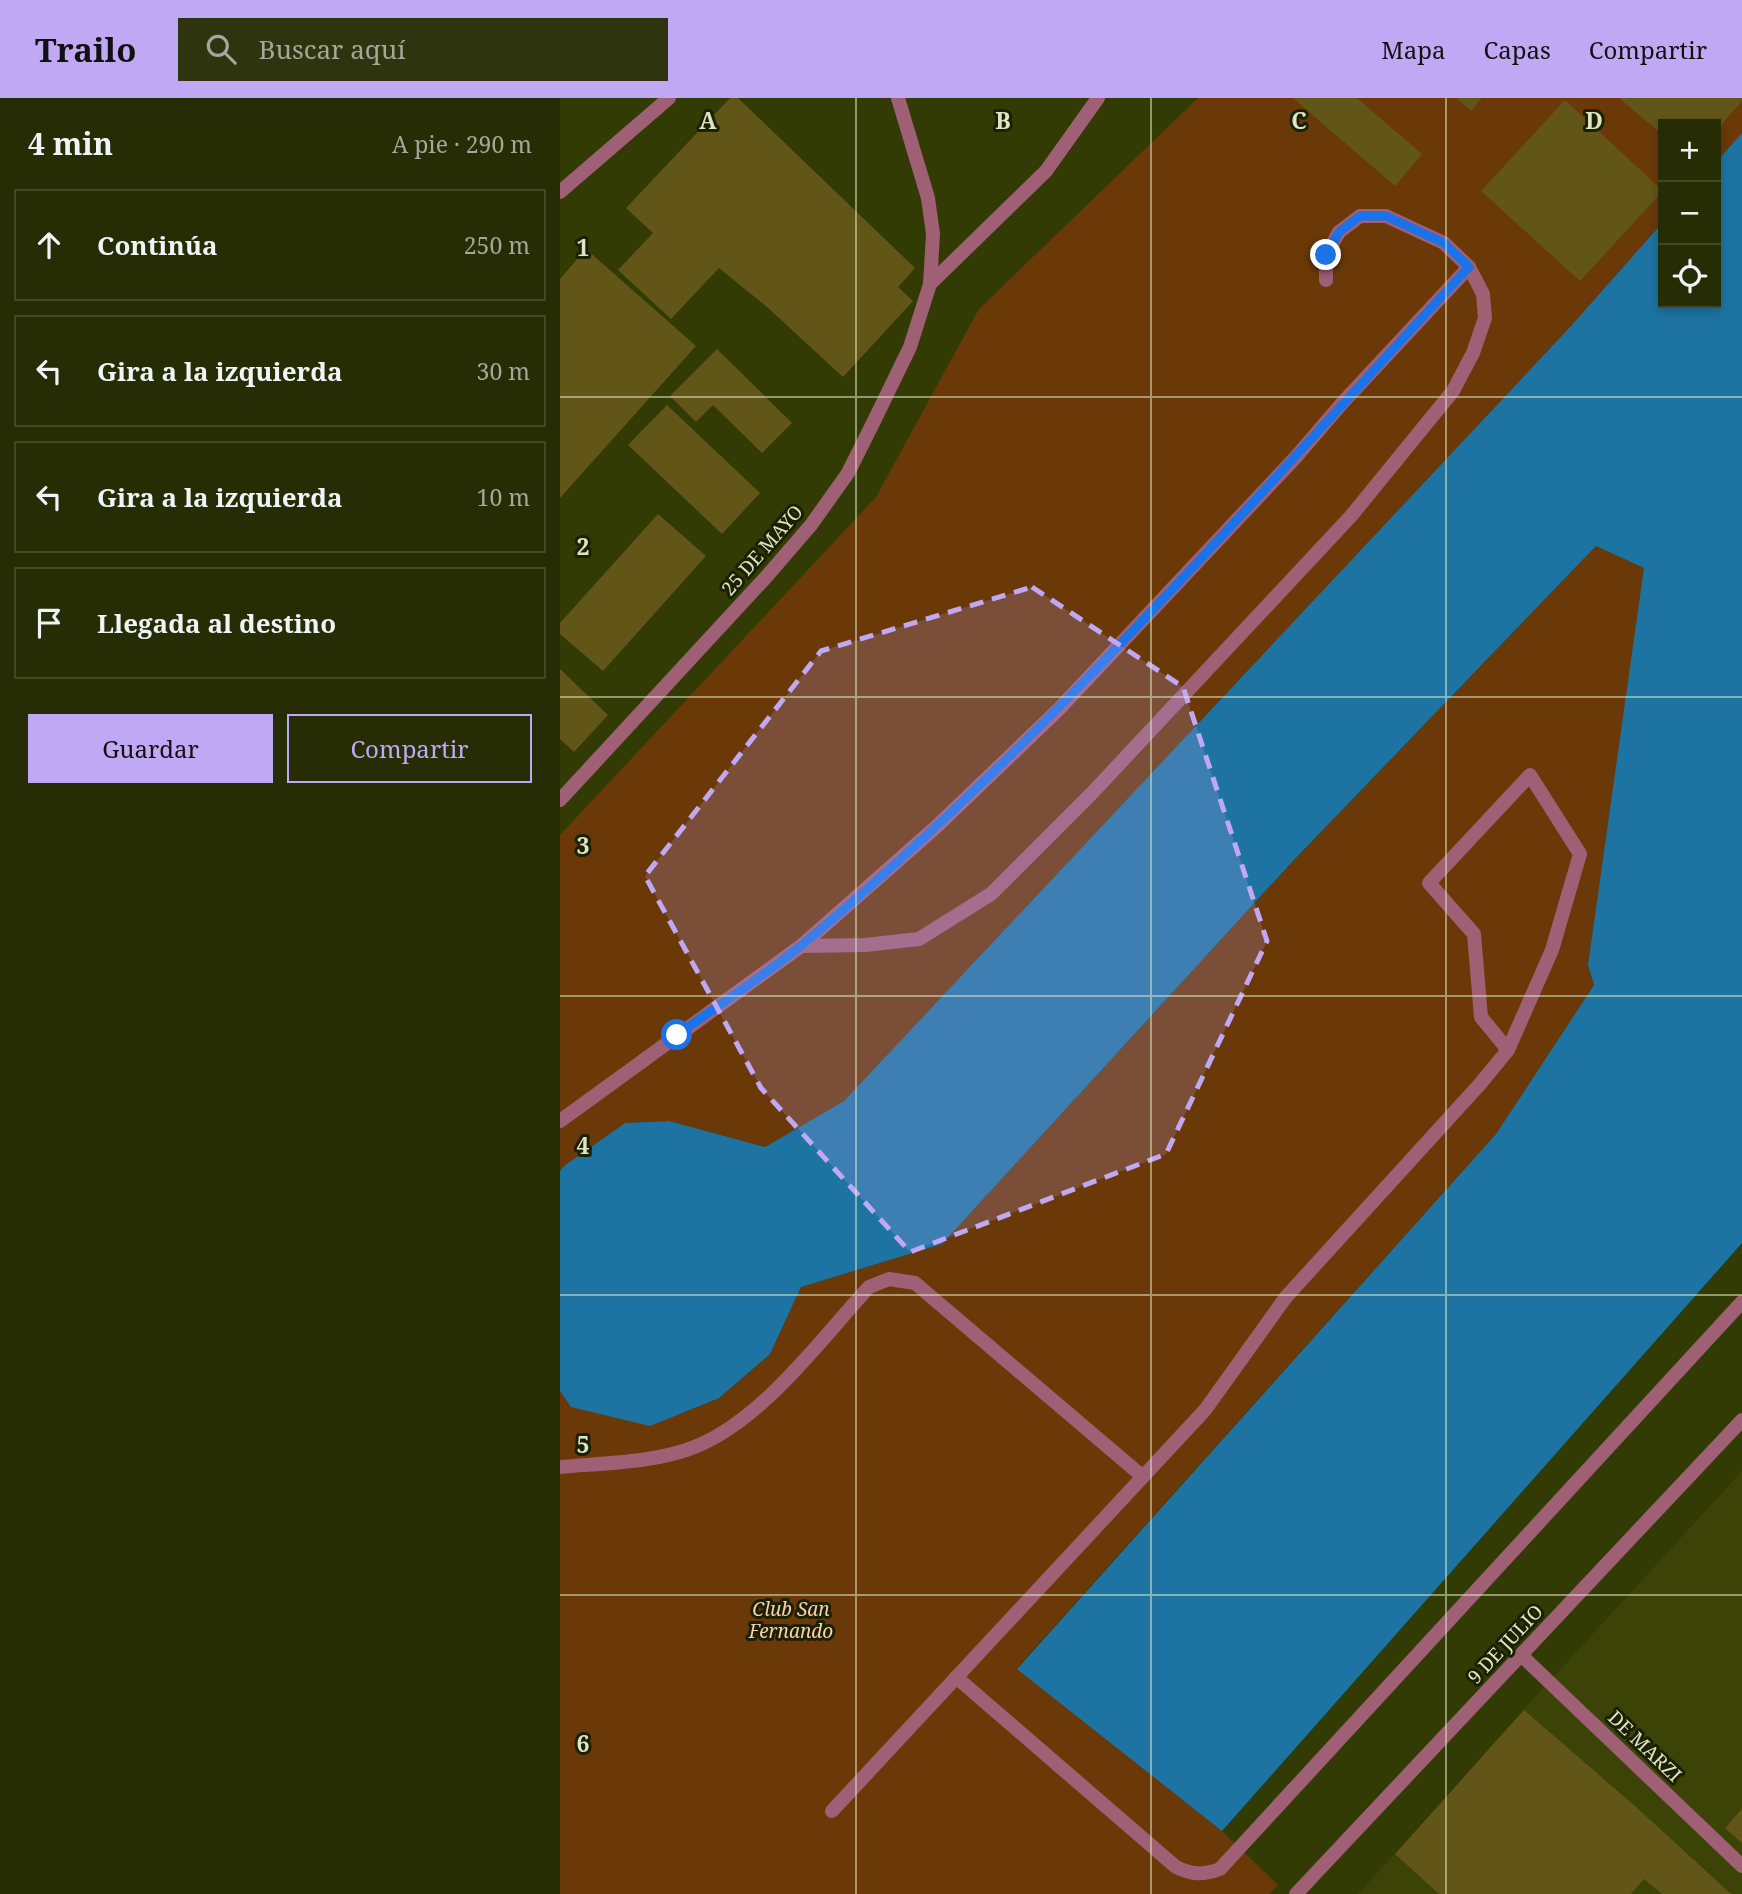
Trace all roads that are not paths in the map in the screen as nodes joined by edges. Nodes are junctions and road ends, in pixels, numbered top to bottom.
1 (669, 98) edge
2 (898, 98) edge
3 (1098, 98) edge
4 (560, 192) edge
5 (1469, 267) junction
6 (1326, 280) dead end
7 (930, 284) junction
8 (561, 798) edge
9 (801, 946) junction
10 (1508, 1050) junction
11 (560, 1121) edge
12 (1742, 1302) edge
13 (1742, 1420) edge
14 (560, 1468) edge
15 (1142, 1476) junction
16 (1521, 1654) junction
17 (956, 1677) junction
18 (832, 1811) dead end
19 (1742, 1866) edge
20 (1296, 1894) edge

1 - 4 street
2 - 7 street
3 - 7 street
5 - 6 street
5 - 9 street
5 - 9 street
7 - 8 street, 25 DE MAYO
9 - 11 street
10 - 10 street
10 - 15 street
12 - 17 street
13 - 16 street, 9 DE JULIO
14 - 15 street
15 - 17 street
16 - 19 street, DE MARZI
16 - 20 street, 9 DE JULIO
17 - 18 street

